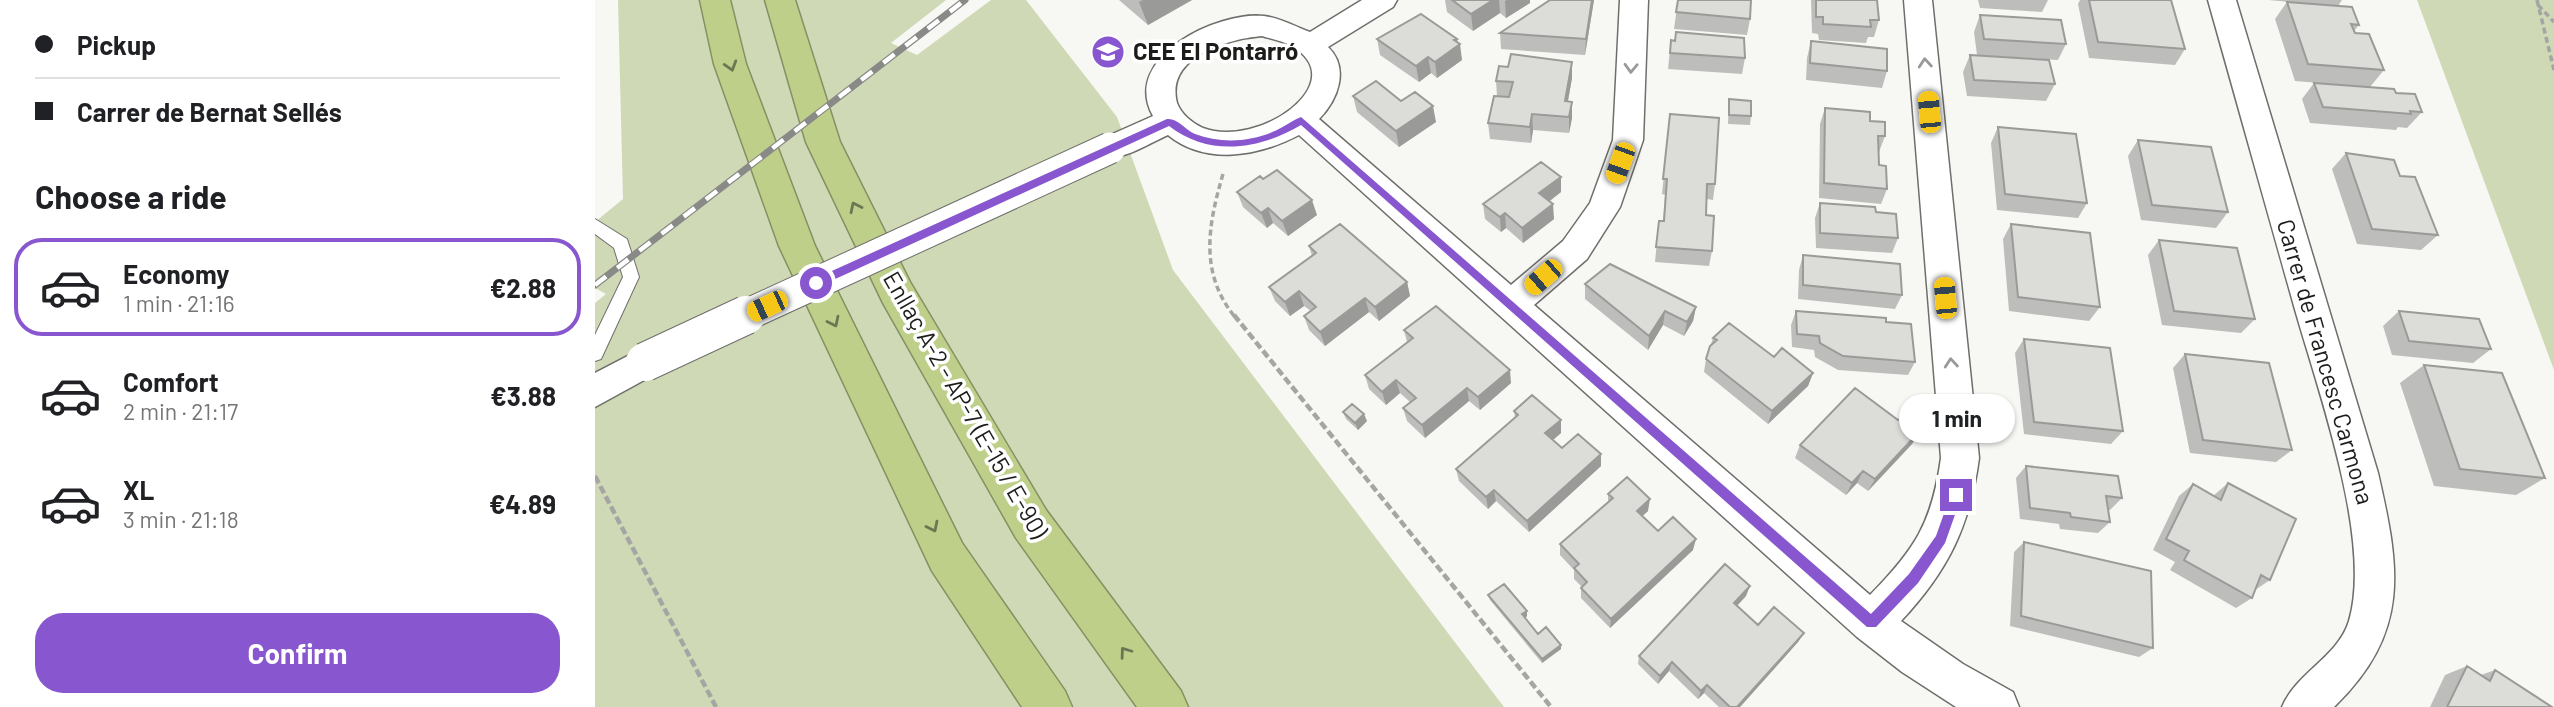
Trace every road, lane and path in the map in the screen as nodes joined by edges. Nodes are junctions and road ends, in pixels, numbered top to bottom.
1 (715, 0) edge
2 (1383, 0) edge
3 (1634, 0) edge
4 (1918, 0) edge
5 (2222, 0) edge
6 (2537, 2) edge
7 (785, 8) edge
8 (2554, 22) edge
9 (1312, 44) junction
10 (2554, 70) edge
11 (1301, 120) junction
12 (1170, 121) junction
13 (1233, 144) junction
14 (595, 225) edge
15 (1511, 304) junction
16 (595, 354) edge
17 (595, 391) edge
18 (595, 476) edge
19 (1871, 623) junction
20 (716, 707) edge
21 (1049, 707) edge
22 (1165, 707) edge
23 (1551, 707) edge
24 (1998, 707) edge
25 (2303, 707) edge

1 -> 21 highway
2 - 9 street
3 -> 15 street
19 -> 4 street
5 - 25 street, Carrer de Francesc Carmona
6 - 8 path
6 - 10 path
22 -> 7 highway, Enllaç A-2 - AP-7 (E-15 / E-90)
9 - 11 street
9 - 12 street
11 - 13 street
11 - 15 street
12 - 13 street
12 - 17 street, bridge
13 - 23 path
14 - 16 lane
15 - 19 street
18 - 20 path
19 - 24 street

